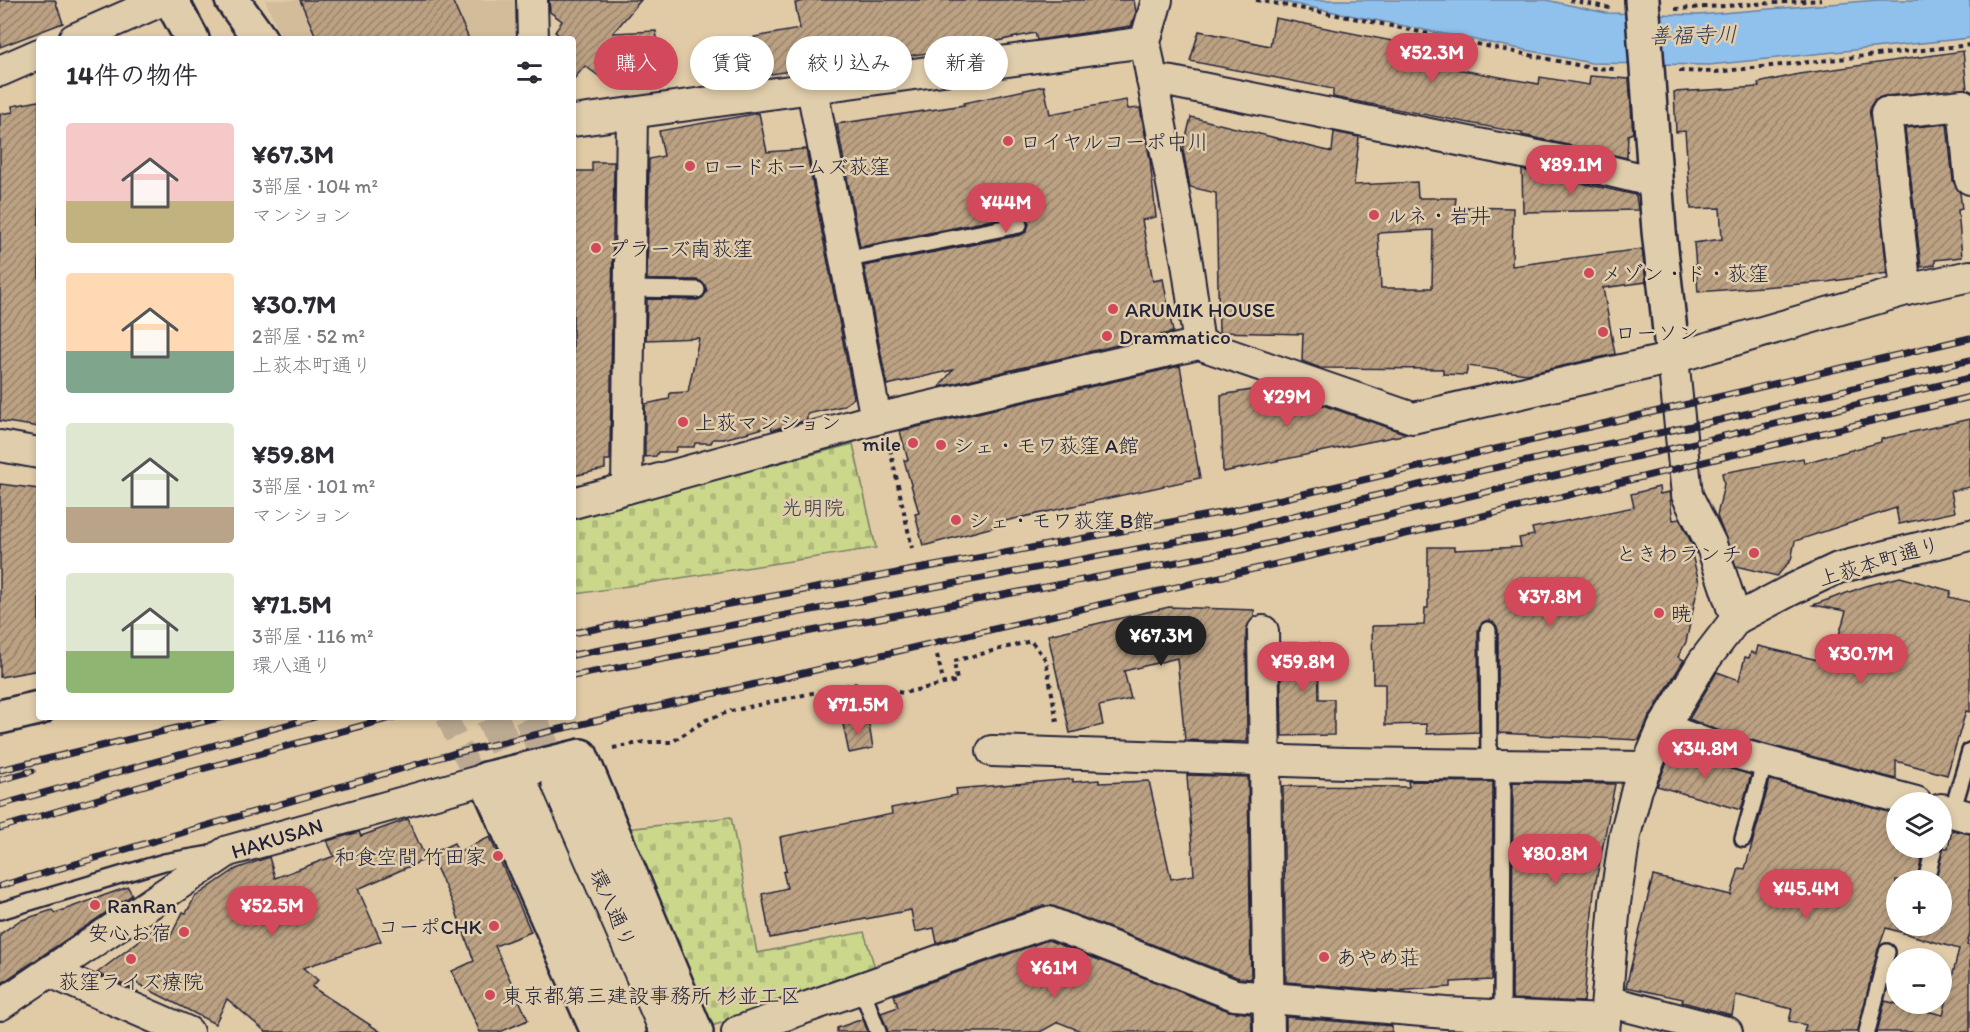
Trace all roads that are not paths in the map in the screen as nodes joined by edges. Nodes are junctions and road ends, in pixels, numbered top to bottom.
1 (163, 0) edge
2 (171, 0) edge
3 (219, 0) edge
4 (232, 0) edge
5 (532, 0) edge
6 (1157, 0) edge
7 (1643, 9) edge
8 (81, 36) edge
9 (190, 36) edge
10 (235, 36) edge
11 (258, 36) edge
12 (533, 36) edge
13 (1145, 42) junction
14 (36, 55) edge
15 (0, 71) edge
16 (912, 75) edge
17 (1152, 80) junction
18 (805, 90) edge
19 (812, 90) edge
20 (632, 114) junction
21 (576, 121) edge
22 (1970, 179) edge
23 (1655, 182) junction
24 (1019, 225) dead end
25 (844, 260) junction
26 (1970, 276) edge
27 (630, 289) junction
28 (697, 290) dead end
29 (1905, 290) junction
30 (1199, 344) junction
31 (1673, 358) junction
32 (876, 419) junction
33 (0, 446) edge
34 (36, 452) edge
35 (627, 488) junction
36 (576, 502) edge
37 (1970, 535) edge
38 (1736, 619) junction
39 (1488, 630) dead end
40 (1263, 631) dead end
41 (36, 709) edge
42 (0, 717) edge
43 (1663, 728) junction
44 (992, 751) dead end
45 (1970, 751) edge
46 (1264, 761) junction
47 (1765, 761) junction
48 (1496, 767) junction
49 (1645, 767) junction
50 (486, 779) junction
51 (559, 784) tunnel mouth
52 (525, 793) tunnel mouth
53 (1952, 793) edge
54 (1886, 795) edge
55 (1743, 839) dead end
56 (228, 851) junction
57 (0, 911) edge
58 (1886, 956) edge
59 (50, 972) junction
60 (861, 987) junction
61 (1268, 998) junction
62 (0, 1005) edge
63 (1502, 1015) junction
64 (1606, 1018) edge
65 (1445, 1022) edge
66 (188, 1032) edge
67 (598, 1032) edge
68 (629, 1032) edge
69 (667, 1032) edge
70 (696, 1032) edge
71 (737, 1032) edge
72 (878, 1032) edge
73 (1269, 1032) edge
74 (1727, 1032) edge
75 (1867, 1032) edge

1 - 8 street
2 - 9 main road
3 - 10 main road
4 - 11 main road
5 - 12 street
6 - 13 street
7 - 23 main road
13 - 16 street
13 - 17 street
14 - 15 street
17 - 23 street
17 - 30 street
18 - 20 street
19 - 25 street
20 - 21 street
20 - 27 street
22 - 29 street
23 - 31 main road
24 - 25 lane
25 - 32 street
26 - 29 street
27 - 28 lane
27 - 35 street
29 - 31 street
30 - 31 street
30 - 32 street
31 - 38 street
32 - 35 street
33 - 34 street
35 - 36 street
37 - 38 street, 上荻本町通り
38 - 43 street, 上荻本町通り
39 - 48 lane
40 - 46 street
41 - 42 main road
43 - 47 street
43 - 49 street, 上荻本町通り
44 - 46 street
45 - 53 lane
46 - 48 street
46 - 61 street
47 - 54 street
47 - 55 lane
48 - 49 street
48 - 63 lane
49 - 64 street, 上荻本町通り
50 - 56 street, HAKUSAN
50 - 67 main road
50 - 70 main road
51 - 69 main road, 環八通り
52 - 68 main road, 環八通り
56 - 57 lane
56 - 59 street, HAKUSAN
58 - 75 lane
59 - 62 street, HAKUSAN
59 - 66 street
60 - 61 street
60 - 71 street
60 - 72 lane
61 - 65 street
61 - 73 street
63 - 64 street
63 - 65 street
64 - 74 street

